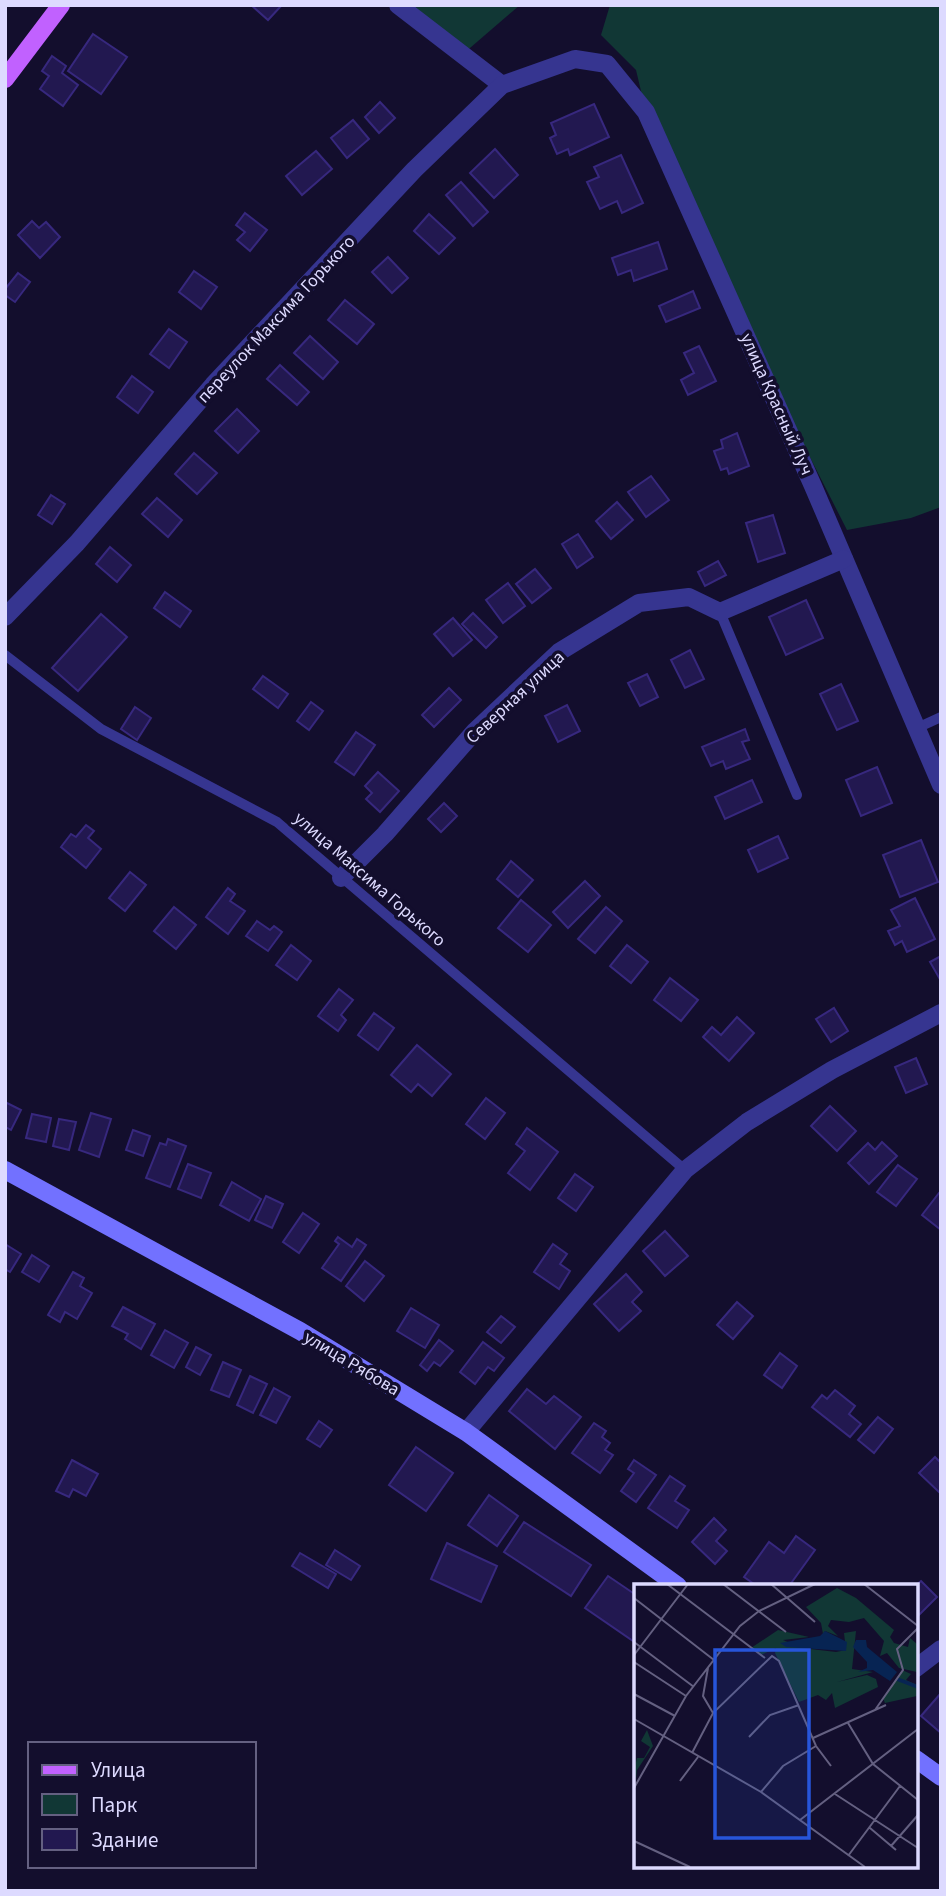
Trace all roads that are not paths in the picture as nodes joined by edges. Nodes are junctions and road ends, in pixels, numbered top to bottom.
1 (61, 5) edge
2 (398, 5) edge
3 (575, 59) joint
4 (5, 79) edge
5 (502, 85) junction
6 (844, 559) junction
7 (720, 612) junction
8 (5, 617) edge
9 (5, 655) edge
10 (941, 717) edge
11 (917, 728) junction
12 (941, 785) edge
13 (797, 796) dead end
14 (341, 878) junction
15 (941, 1013) edge
16 (5, 1170) edge
17 (685, 1170) junction
18 (466, 1432) junction
19 (675, 1584) edge
20 (941, 1649) edge
21 (918, 1666) edge
22 (918, 1760) edge
23 (941, 1777) edge

1 - 4 main road
2 - 5 street
3 - 5 street, переулок Максима Горького
3 - 6 street, улица Красный Луч
5 - 8 street, переулок Максима Горького
6 - 7 street
6 - 11 street, улица Красный Луч
7 - 13 lane
7 - 14 street, Северная улица
9 - 14 lane, улица Максима Горького
10 - 11 lane
11 - 12 street, улица Красный Луч
14 - 17 lane, улица Максима Горького
15 - 17 street
16 - 18 street, улица Рябова
17 - 18 street
18 - 19 street, улица Рябова
20 - 21 street
22 - 23 street

